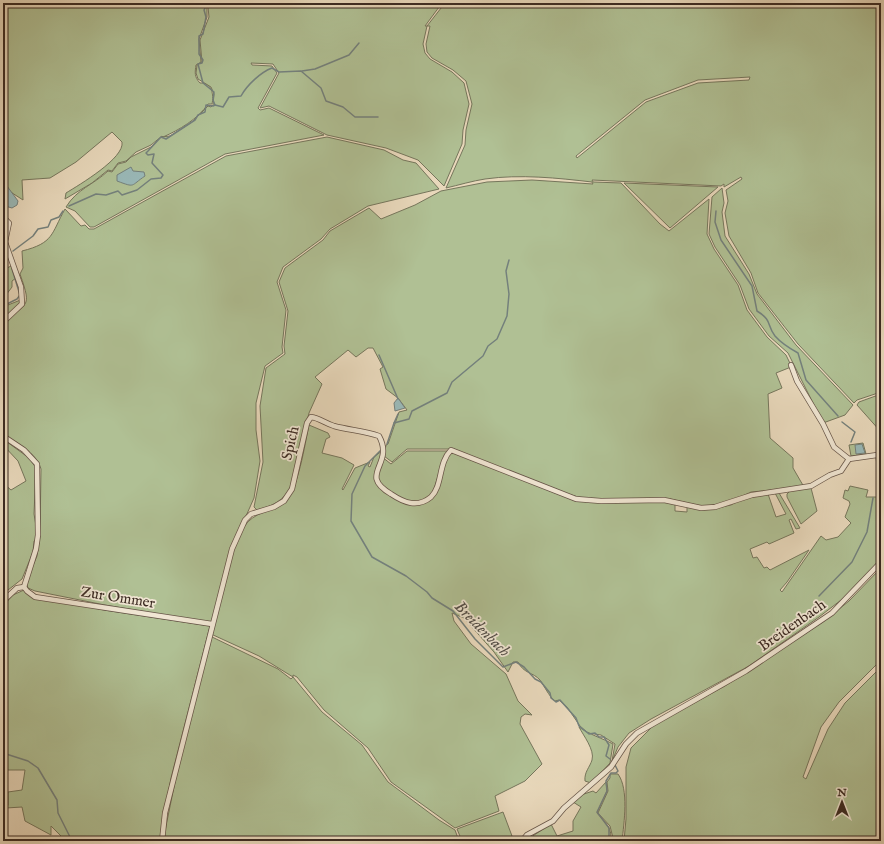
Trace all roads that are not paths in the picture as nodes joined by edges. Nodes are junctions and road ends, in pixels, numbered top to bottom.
1 (877, 3) edge
2 (881, 5) edge
3 (6, 220) dead end
4 (3, 322) edge
5 (791, 365) dead end
6 (3, 436) edge
7 (881, 457) edge
8 (849, 459) junction
9 (881, 562) edge
10 (24, 587) junction
11 (3, 601) edge
12 (212, 624) junction
13 (162, 841) edge
14 (522, 841) edge

1 - 2 street
3 - 4 street
5 - 8 street
6 - 10 street
7 - 8 street
8 - 12 street, Spich
9 - 14 street, Breidenbach
10 - 11 street
10 - 12 street, Zur Ommer
12 - 13 street

